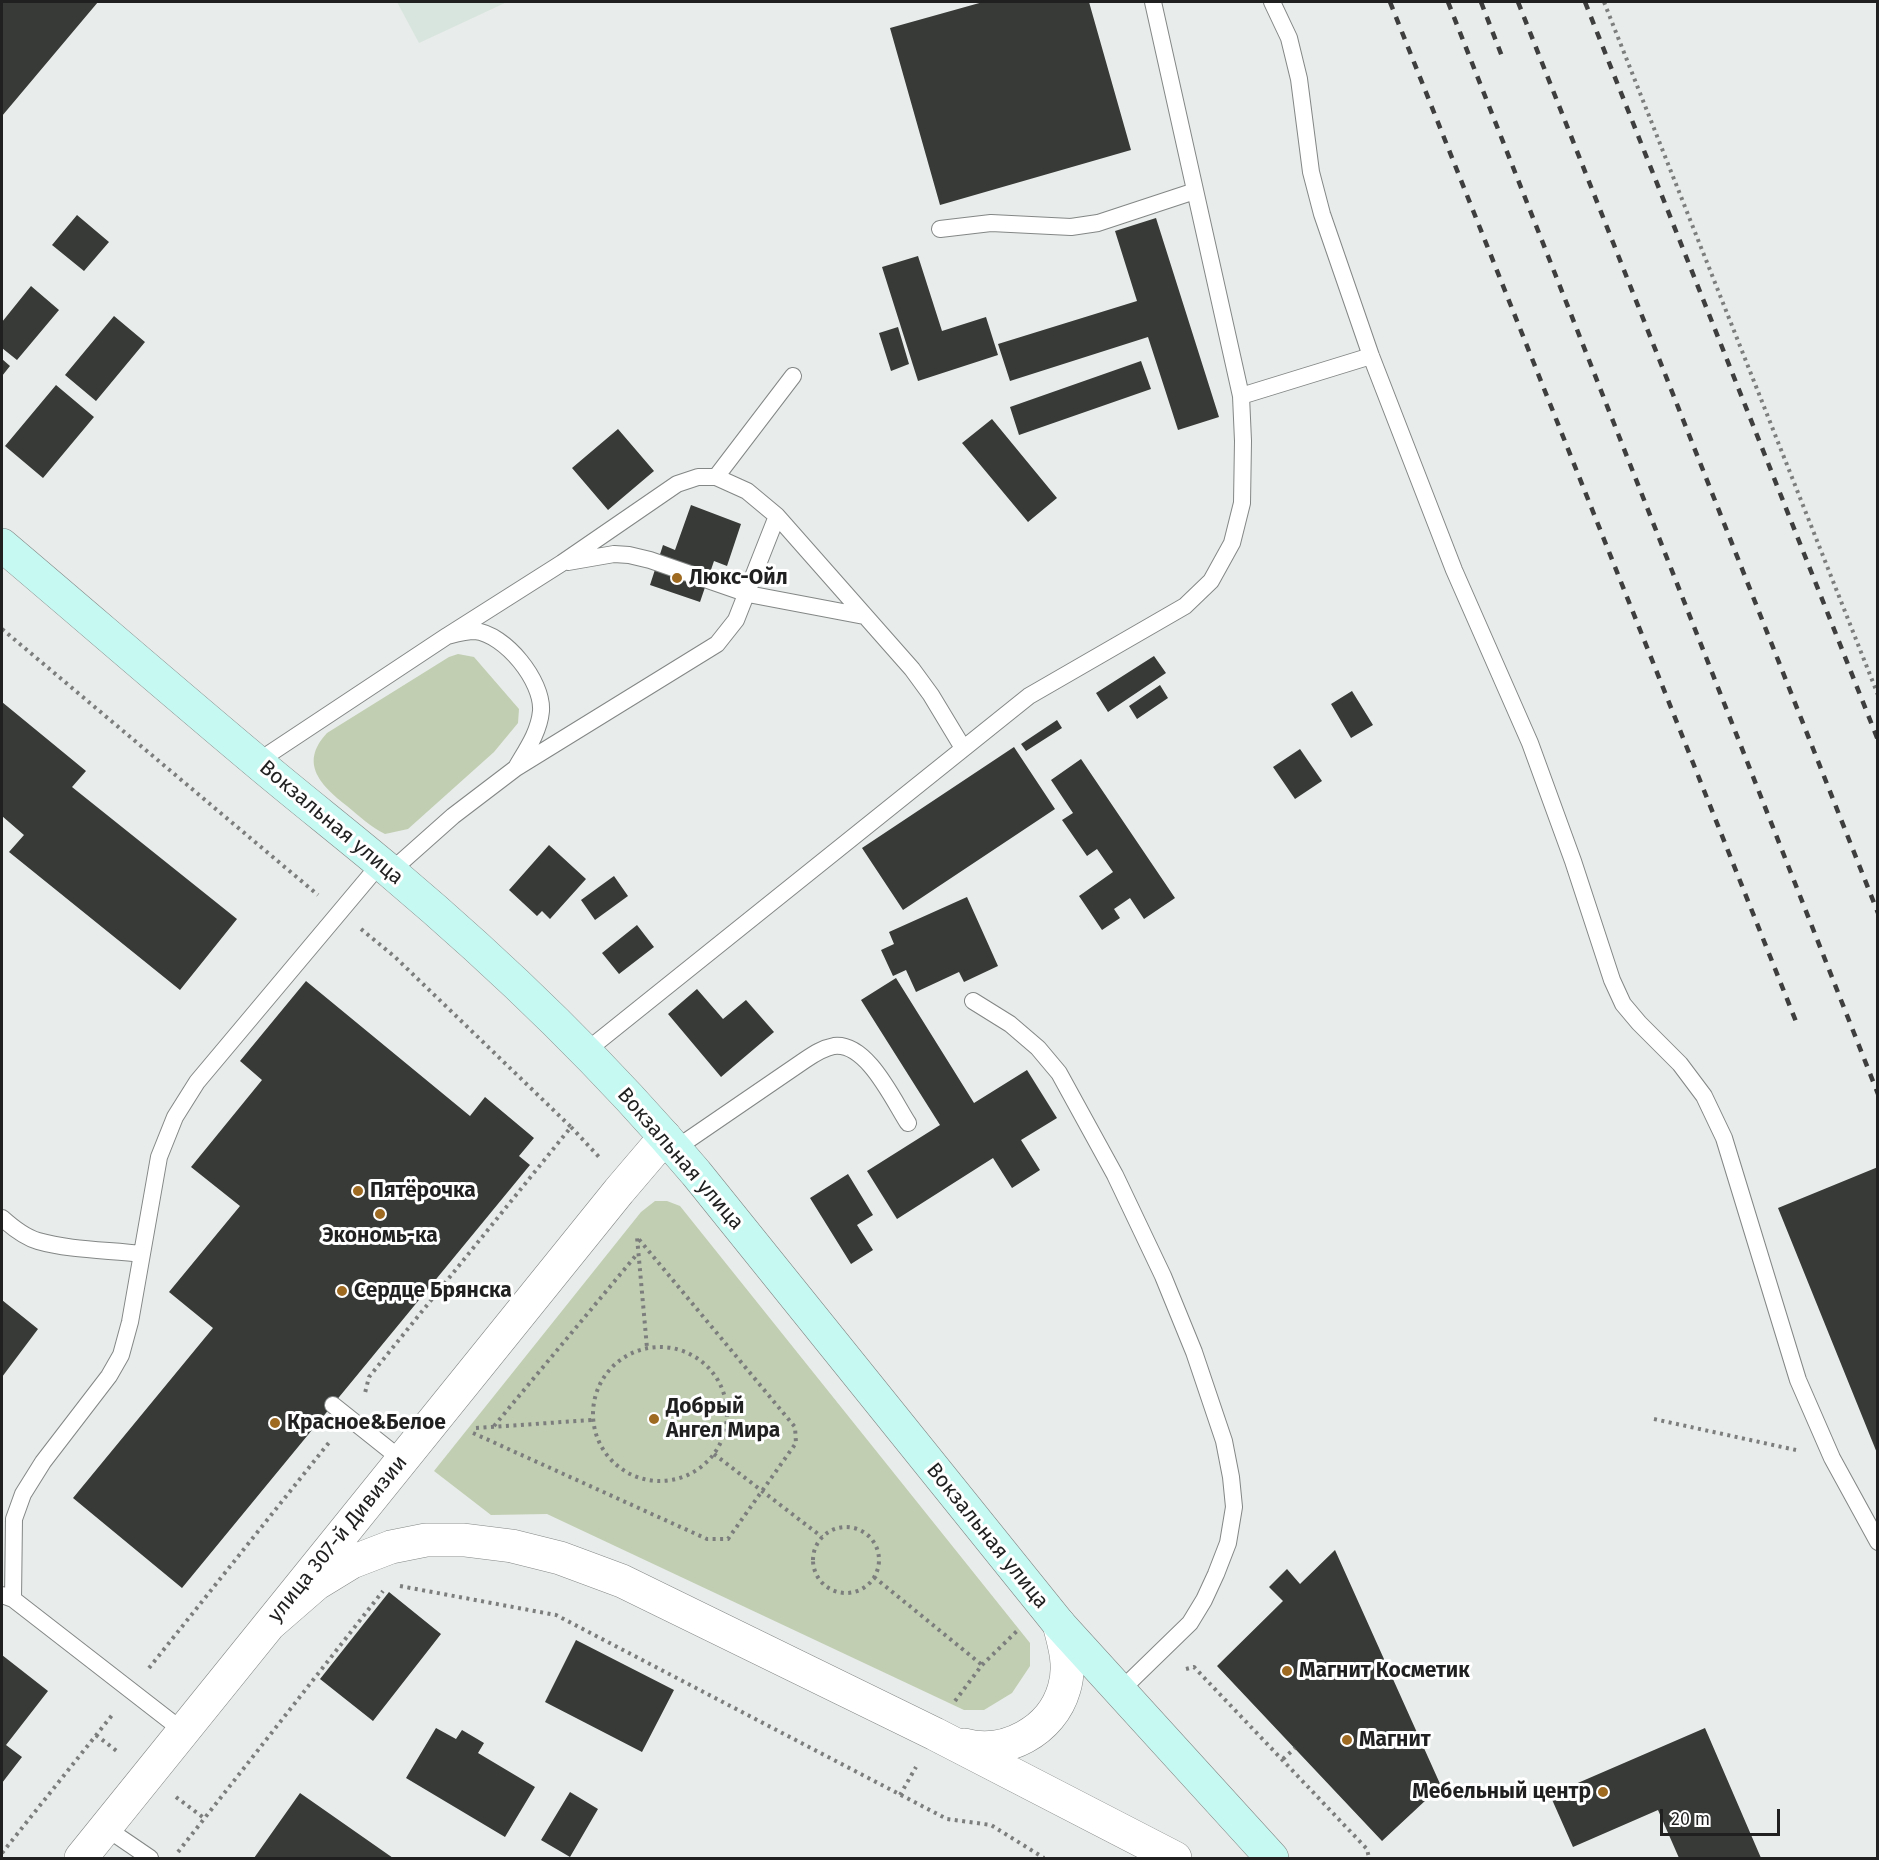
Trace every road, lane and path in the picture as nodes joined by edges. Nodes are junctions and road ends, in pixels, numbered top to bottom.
1 (1153, 2) edge
2 (1272, 2) edge
3 (1604, 2) edge
4 (1195, 191) junction
5 (940, 229) dead end
6 (1371, 356) junction
7 (793, 376) dead end
8 (1241, 396) junction
9 (716, 477) junction
10 (777, 516) junction
11 (2, 545) edge
12 (562, 563) junction
13 (748, 594) junction
14 (864, 616) junction
15 (2, 629) edge
16 (447, 636) junction
17 (1878, 695) edge
18 (963, 748) junction
19 (257, 762) junction
20 (516, 768) junction
21 (385, 868) junction
22 (339, 911) junction
23 (974, 1001) dead end
24 (585, 1052) junction
25 (908, 1123) dead end
26 (670, 1143) junction
27 (2, 1218) edge
28 (638, 1253) junction
29 (142, 1254) junction
30 (647, 1348) junction
31 (333, 1405) dead end
32 (350, 1417) junction
33 (1654, 1419) dead end
34 (592, 1420) junction
35 (494, 1426) junction
36 (714, 1454) junction
37 (1832, 1458) junction
38 (402, 1460) junction
39 (762, 1492) junction
40 (822, 1537) junction
41 (1878, 1542) edge
42 (8, 1566) edge
43 (874, 1577) junction
44 (396, 1585) dead end
45 (387, 1586) dead end
46 (7, 1597) edge
47 (270, 1624) junction
48 (1059, 1624) junction
49 (162, 1651) dead end
50 (982, 1665) dead end
51 (1194, 1666) dead end
52 (131, 1690) junction
53 (1119, 1692) junction
54 (183, 1731) junction
55 (954, 1743) junction
56 (1295, 1748) dead end
57 (1283, 1759) junction
58 (106, 1828) junction
59 (1140, 1850) edge
60 (2, 1854) edge
61 (81, 1858) edge
62 (150, 1858) edge
63 (173, 1858) edge
64 (1044, 1858) edge
65 (1175, 1858) edge
66 (1272, 1858) edge
67 (1369, 1858) edge

1 - 4 lane
2 - 6 lane
3 - 17 path
4 - 5 lane
4 - 8 lane
6 - 8 lane
6 - 37 lane
7 - 9 lane
8 - 18 lane
9 - 10 lane
9 - 12 lane
10 - 13 lane
10 - 14 lane
11 - 19 main road, Вокзальная улица
12 - 13 lane
12 - 16 lane
13 - 14 lane
13 - 20 lane
14 - 18 lane
15 - 22 path
16 - 19 lane
16 - 20 lane
18 - 24 lane
19 - 21 main road, Вокзальная улица
20 - 21 lane
21 - 22 lane
21 - 24 main road, Вокзальная улица
22 - 29 lane
22 - 32 path
23 - 53 lane
24 - 26 main road, Вокзальная улица
25 - 26 lane
26 - 38 street, улица 307-й Дивизии
26 - 48 main road, Вокзальная улица
27 - 29 lane
28 - 30 path
28 - 35 path
28 - 39 path
29 - 42 lane
30 - 34 path
30 - 36 path
31 - 32 lane
32 - 38 lane
32 - 49 path
33 - 37 path
34 - 35 path
34 - 36 path
35 - 39 path
36 - 39 path
37 - 41 lane
38 - 47 street, улица 307-й Дивизии
39 - 40 path
40 - 43 path
40 - 43 path
42 - 46 lane
43 - 50 path
44 - 64 path
45 - 63 path
46 - 52 lane
47 - 54 street, улица 307-й Дивизии
47 - 55 street
48 - 53 main road, Вокзальная улица
48 - 55 street
51 - 57 path
52 - 54 lane
52 - 60 path
53 - 66 main road, Вокзальная улица
54 - 58 street, улица 307-й Дивизии
55 - 59 street
56 - 57 path
57 - 67 path
58 - 61 street, улица 307-й Дивизии
58 - 62 lane
59 - 65 street

